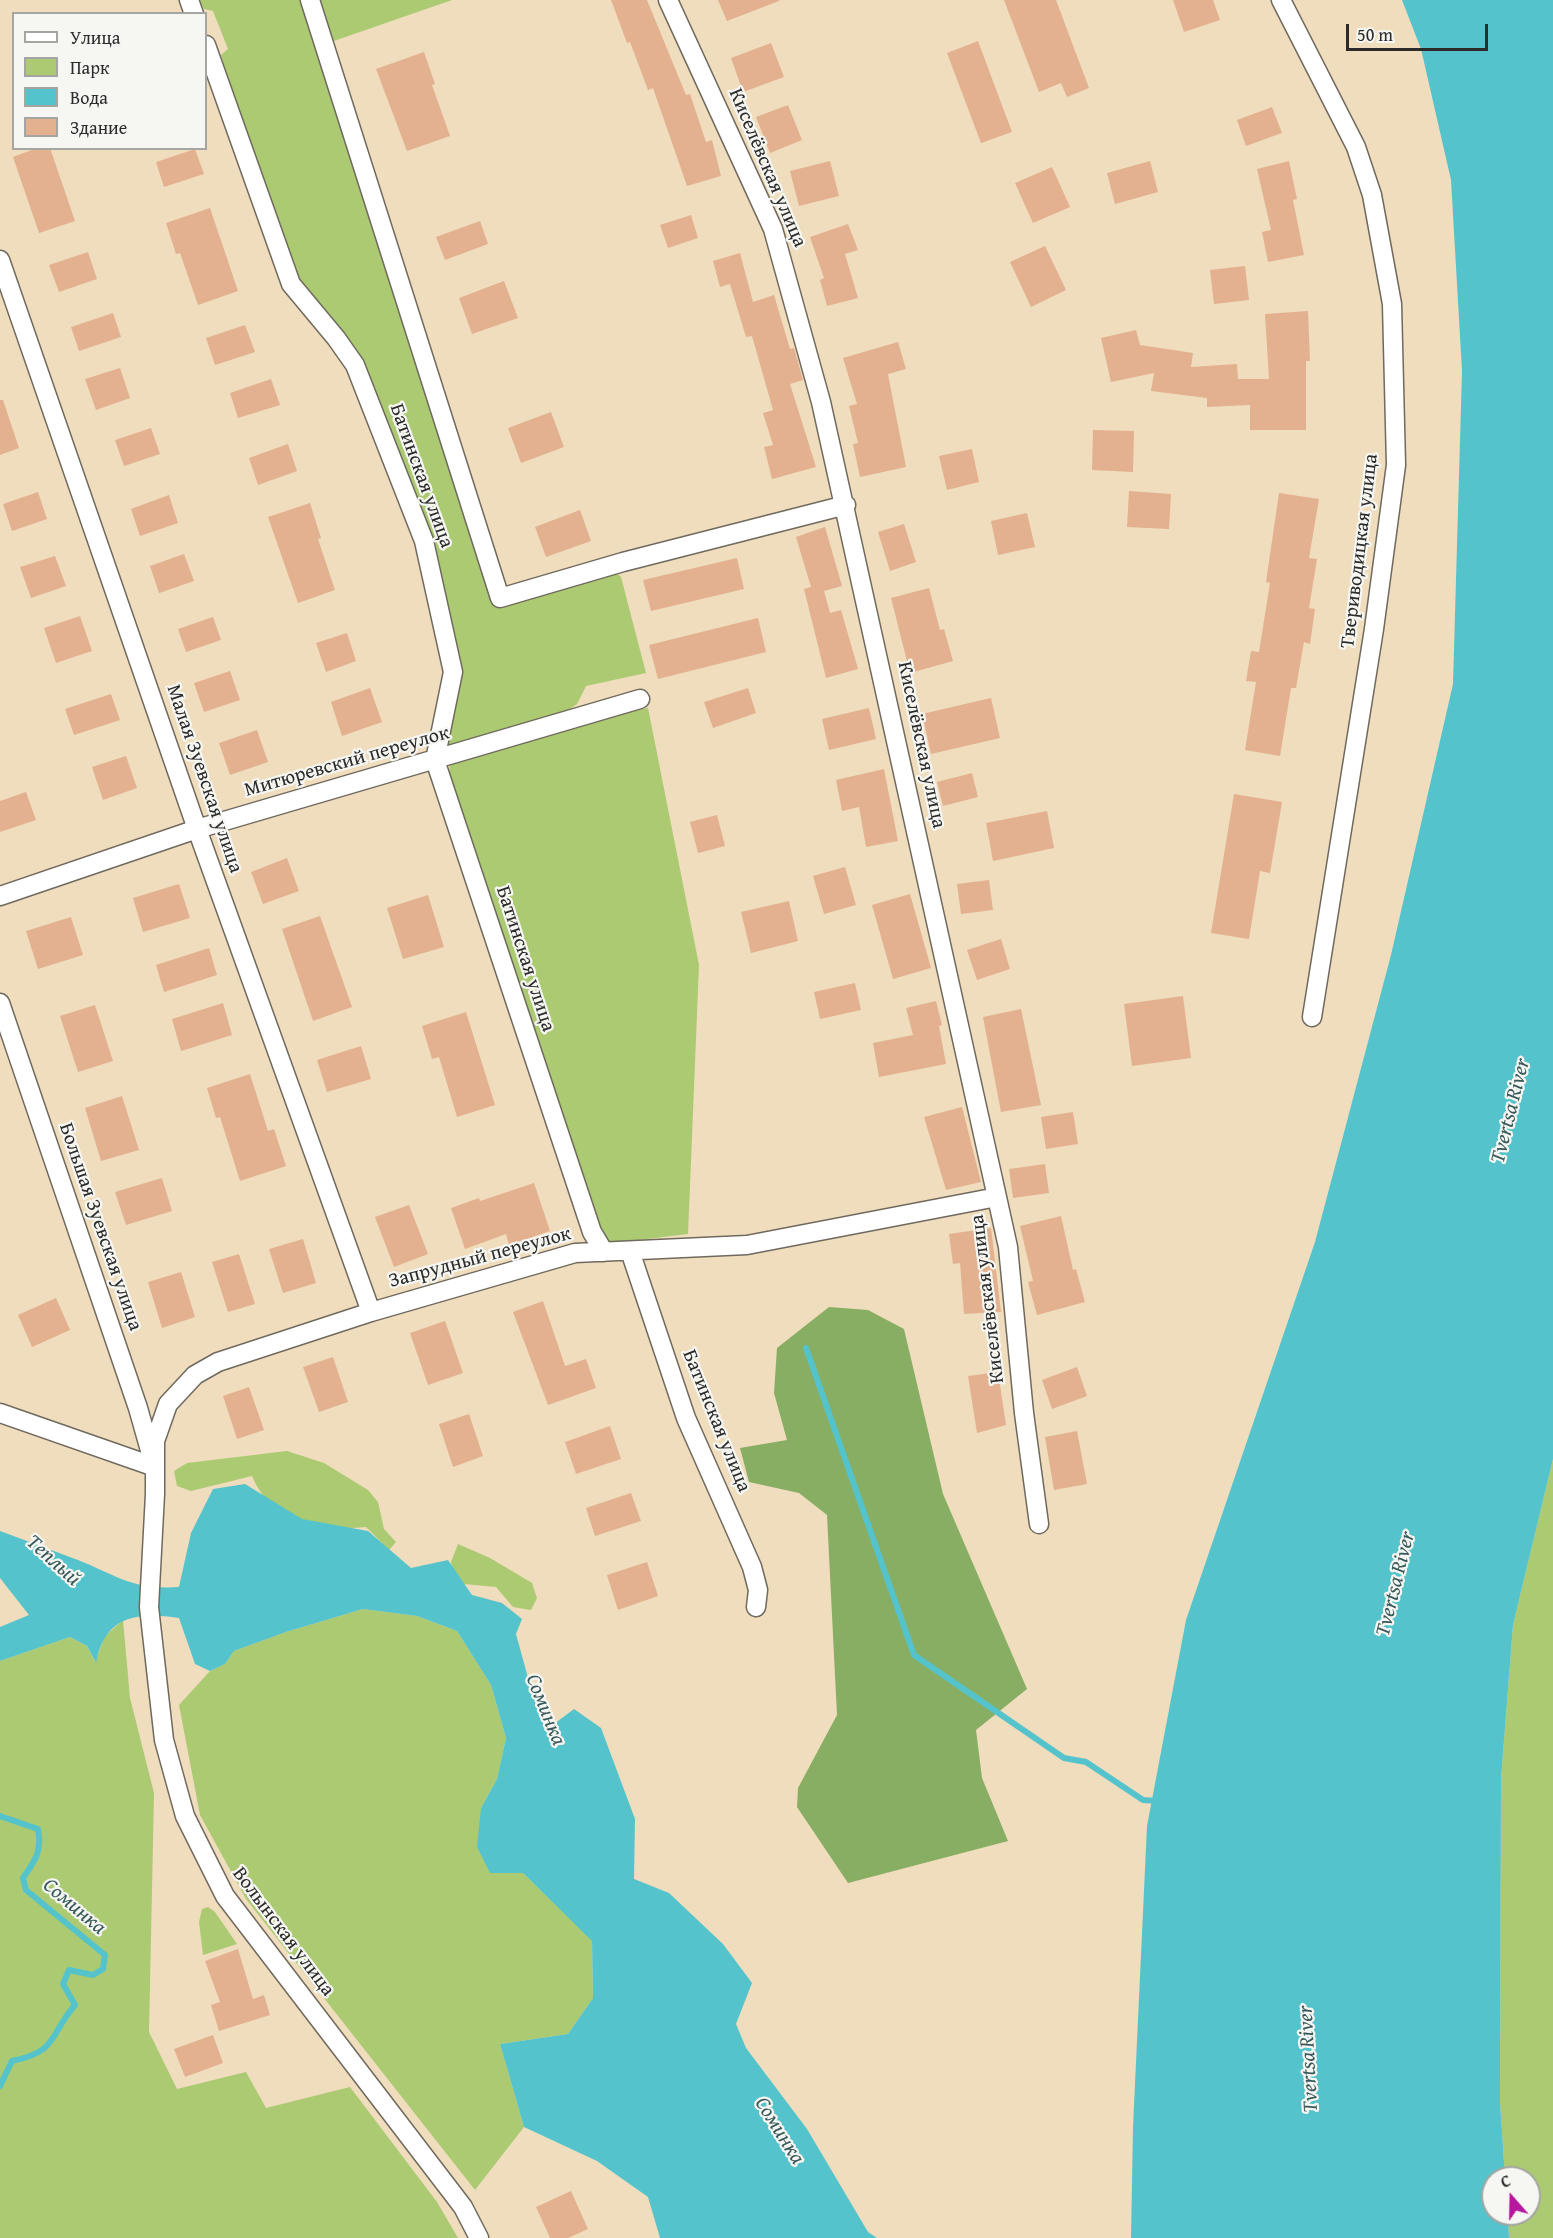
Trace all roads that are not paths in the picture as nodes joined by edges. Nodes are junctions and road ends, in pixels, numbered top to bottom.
1 (310, 0) edge
2 (668, 0) edge
3 (1281, 0) edge
4 (207, 48) edge
5 (0, 260) edge
6 (846, 505) junction
7 (640, 699) dead end
8 (435, 760) junction
9 (197, 829) junction
10 (0, 896) edge
11 (0, 1003) edge
12 (1312, 1017) dead end
13 (997, 1197) junction
14 (630, 1251) junction
15 (604, 1252) junction
16 (371, 1312) junction
17 (0, 1413) edge
18 (155, 1467) junction
19 (1039, 1524) dead end
20 (756, 1607) dead end
21 (479, 2238) edge

1 - 6 street, Батинская улица
2 - 6 street, Киселёвская улица
3 - 12 street, Твериводицкая улица
4 - 8 street, Батинская улица
5 - 9 street, Малая Зуевская улица
6 - 13 street, Киселёвская улица
7 - 8 street, Митюревский переулок
8 - 9 street, Митюревский переулок
8 - 15 street, Батинская улица
9 - 10 street, Митюревский переулок
9 - 16 street, Малая Зуевская улица
11 - 18 street, Большая Зуевская улица
13 - 14 street, Запрудный переулок
13 - 19 street, Киселёвская улица
14 - 15 street, Запрудный переулок
14 - 20 street, Батинская улица
15 - 16 street, Запрудный переулок
16 - 18 street, Запрудный переулок
17 - 18 street
18 - 21 street, Волынская улица

